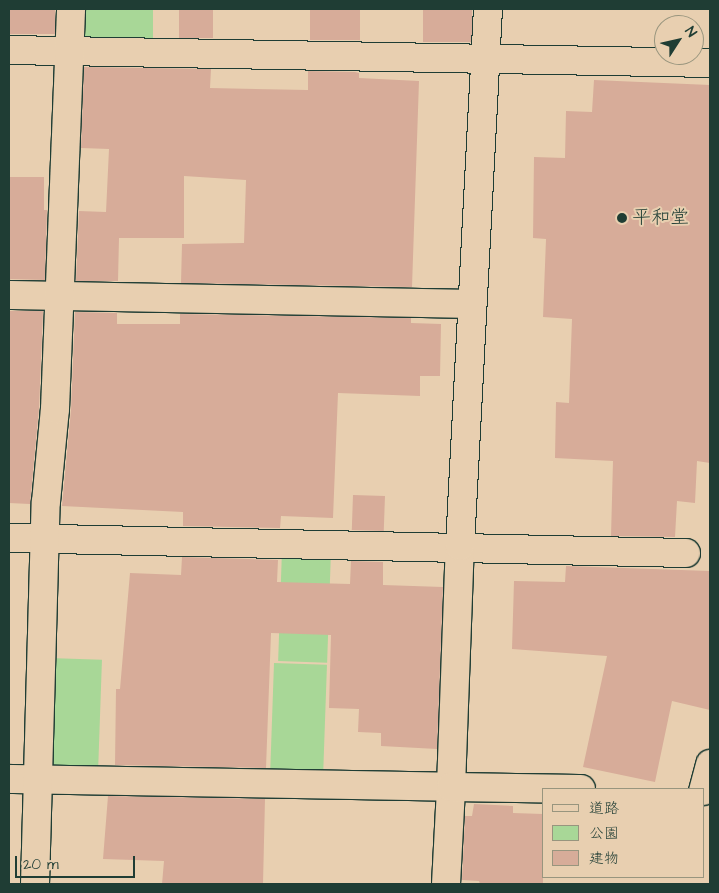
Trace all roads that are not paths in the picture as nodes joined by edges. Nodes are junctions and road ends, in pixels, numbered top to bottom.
1 (70, 9) edge
2 (488, 9) edge
3 (9, 50) edge
4 (70, 50) junction
5 (484, 60) junction
6 (710, 63) edge
7 (9, 295) edge
8 (58, 296) junction
9 (472, 304) junction
10 (9, 538) edge
11 (46, 538) junction
12 (460, 546) junction
13 (686, 553) dead end
14 (35, 764) junction
15 (710, 764) edge
16 (9, 779) edge
17 (451, 787) junction
18 (542, 788) edge
19 (704, 788) edge
20 (33, 882) edge
21 (446, 884) edge

1 - 4 street
2 - 5 street
3 - 4 street
4 - 5 street
4 - 8 street
5 - 6 street
5 - 9 street
7 - 8 street
8 - 9 street
8 - 11 street
9 - 12 street
10 - 11 street
11 - 12 street
11 - 14 street
12 - 13 street
12 - 17 street
14 - 16 street
14 - 17 street
14 - 20 street
15 - 19 street
17 - 18 street
17 - 21 street

